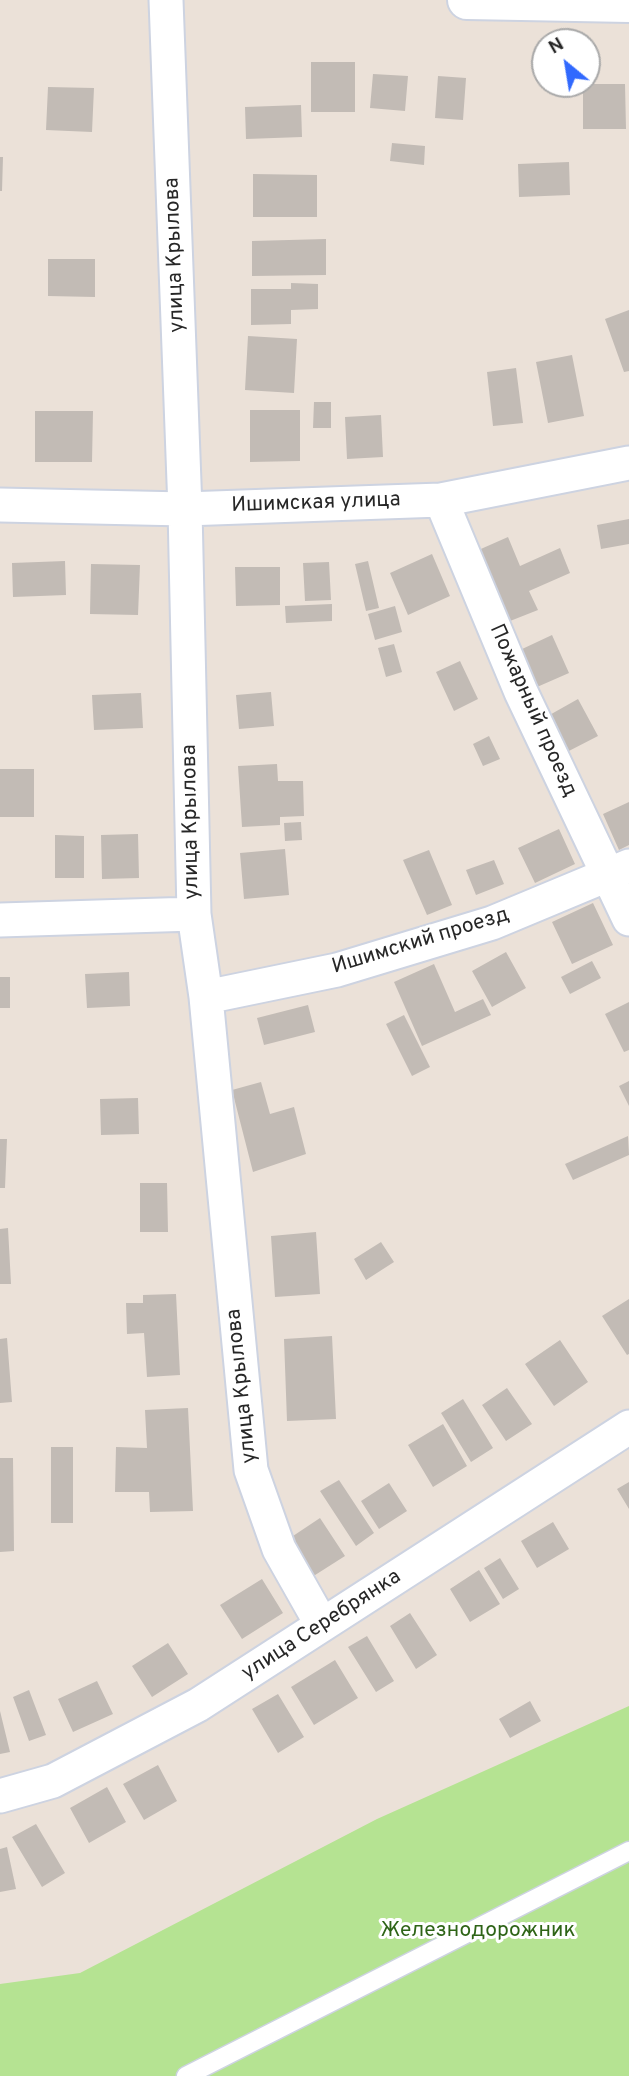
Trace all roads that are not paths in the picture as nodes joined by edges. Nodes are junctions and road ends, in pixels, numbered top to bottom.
1 (166, 0) edge
2 (467, 0) edge
3 (629, 4) edge
4 (629, 463) edge
5 (441, 500) junction
6 (0, 505) edge
7 (185, 509) junction
8 (618, 870) edge
9 (194, 914) junction
10 (629, 919) edge
11 (0, 920) edge
12 (206, 997) junction
13 (629, 1427) edge
14 (322, 1625) junction
15 (0, 1796) edge
16 (629, 1851) edge
17 (186, 2076) edge

1 - 7 street, улица Крылова
2 - 3 street
4 - 5 street, Ишимская улица
5 - 7 street, Ишимская улица
5 - 8 street, Пожарный проезд
6 - 7 street, Ишимская улица
7 - 9 street, улица Крылова
8 - 10 street, Пожарный проезд
8 - 12 street, Ишимский проезд
9 - 11 street
9 - 12 street, улица Крылова
12 - 14 street, улица Крылова
13 - 14 street, улица Серебрянка
14 - 15 street, улица Серебрянка
16 - 17 lane

